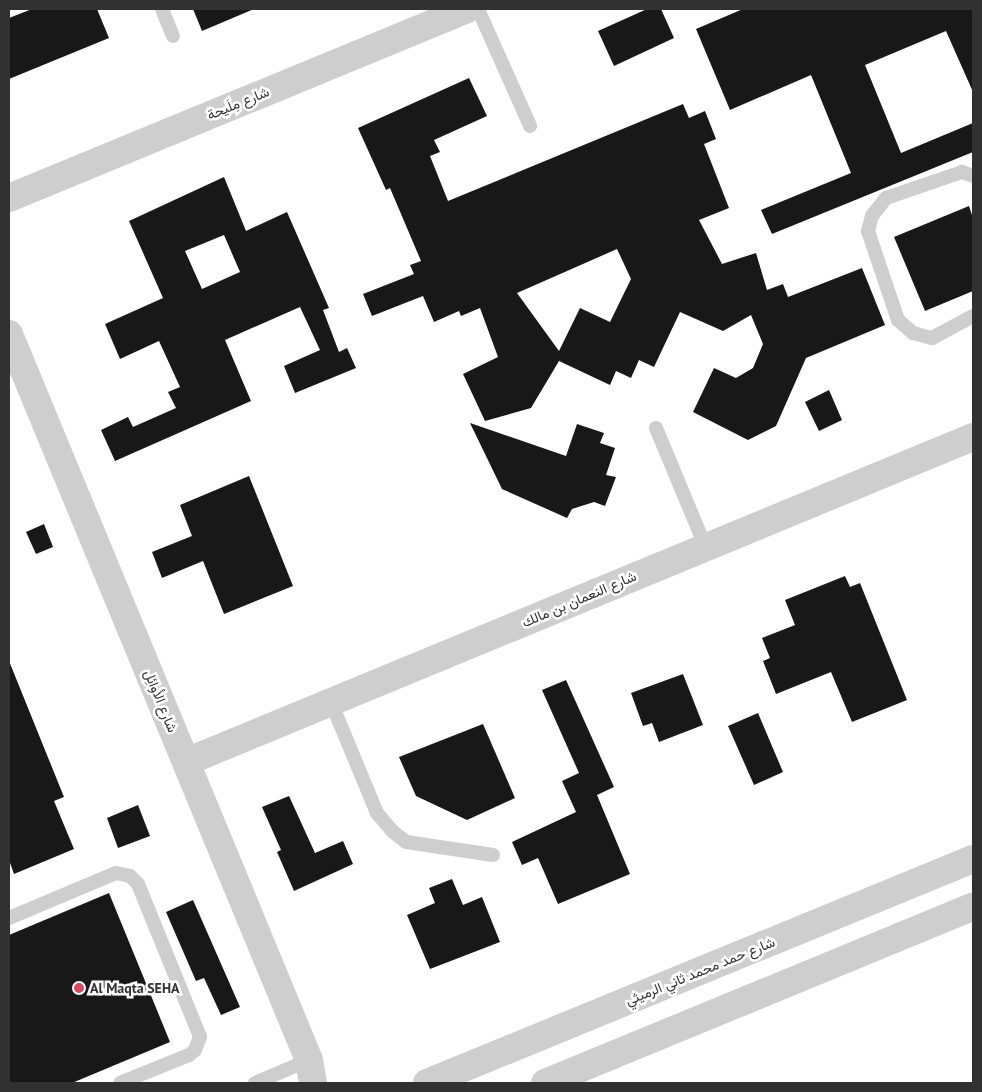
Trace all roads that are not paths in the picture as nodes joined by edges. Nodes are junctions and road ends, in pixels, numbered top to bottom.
1 (162, 9) edge
2 (467, 9) edge
3 (478, 9) edge
4 (173, 36) dead end
5 (530, 126) dead end
6 (973, 176) edge
7 (9, 198) edge
8 (972, 319) edge
9 (9, 334) edge
10 (656, 428) dead end
11 (973, 436) edge
12 (705, 546) junction
13 (331, 702) junction
14 (186, 762) junction
15 (493, 855) dead end
16 (973, 859) edge
17 (973, 907) edge
18 (9, 918) edge
19 (316, 1074) edge
20 (120, 1083) edge
21 (254, 1083) edge
22 (427, 1083) edge
23 (545, 1083) edge

1 - 4 lane
2 - 7 street, شارع مِلَيحة
3 - 5 lane
6 - 8 lane
9 - 14 street, شارع الأوائِل
10 - 12 lane
11 - 12 street, شارع النعمان بن مالك
12 - 13 street, شارع النعمان بن مالك
13 - 14 street, شارع النعمان بن مالك
13 - 15 lane
14 - 19 street, شارع الأوائِل
16 - 22 street, شارع حمد محمد ثاني الرميثي
17 - 23 street
18 - 20 lane
19 - 21 lane

